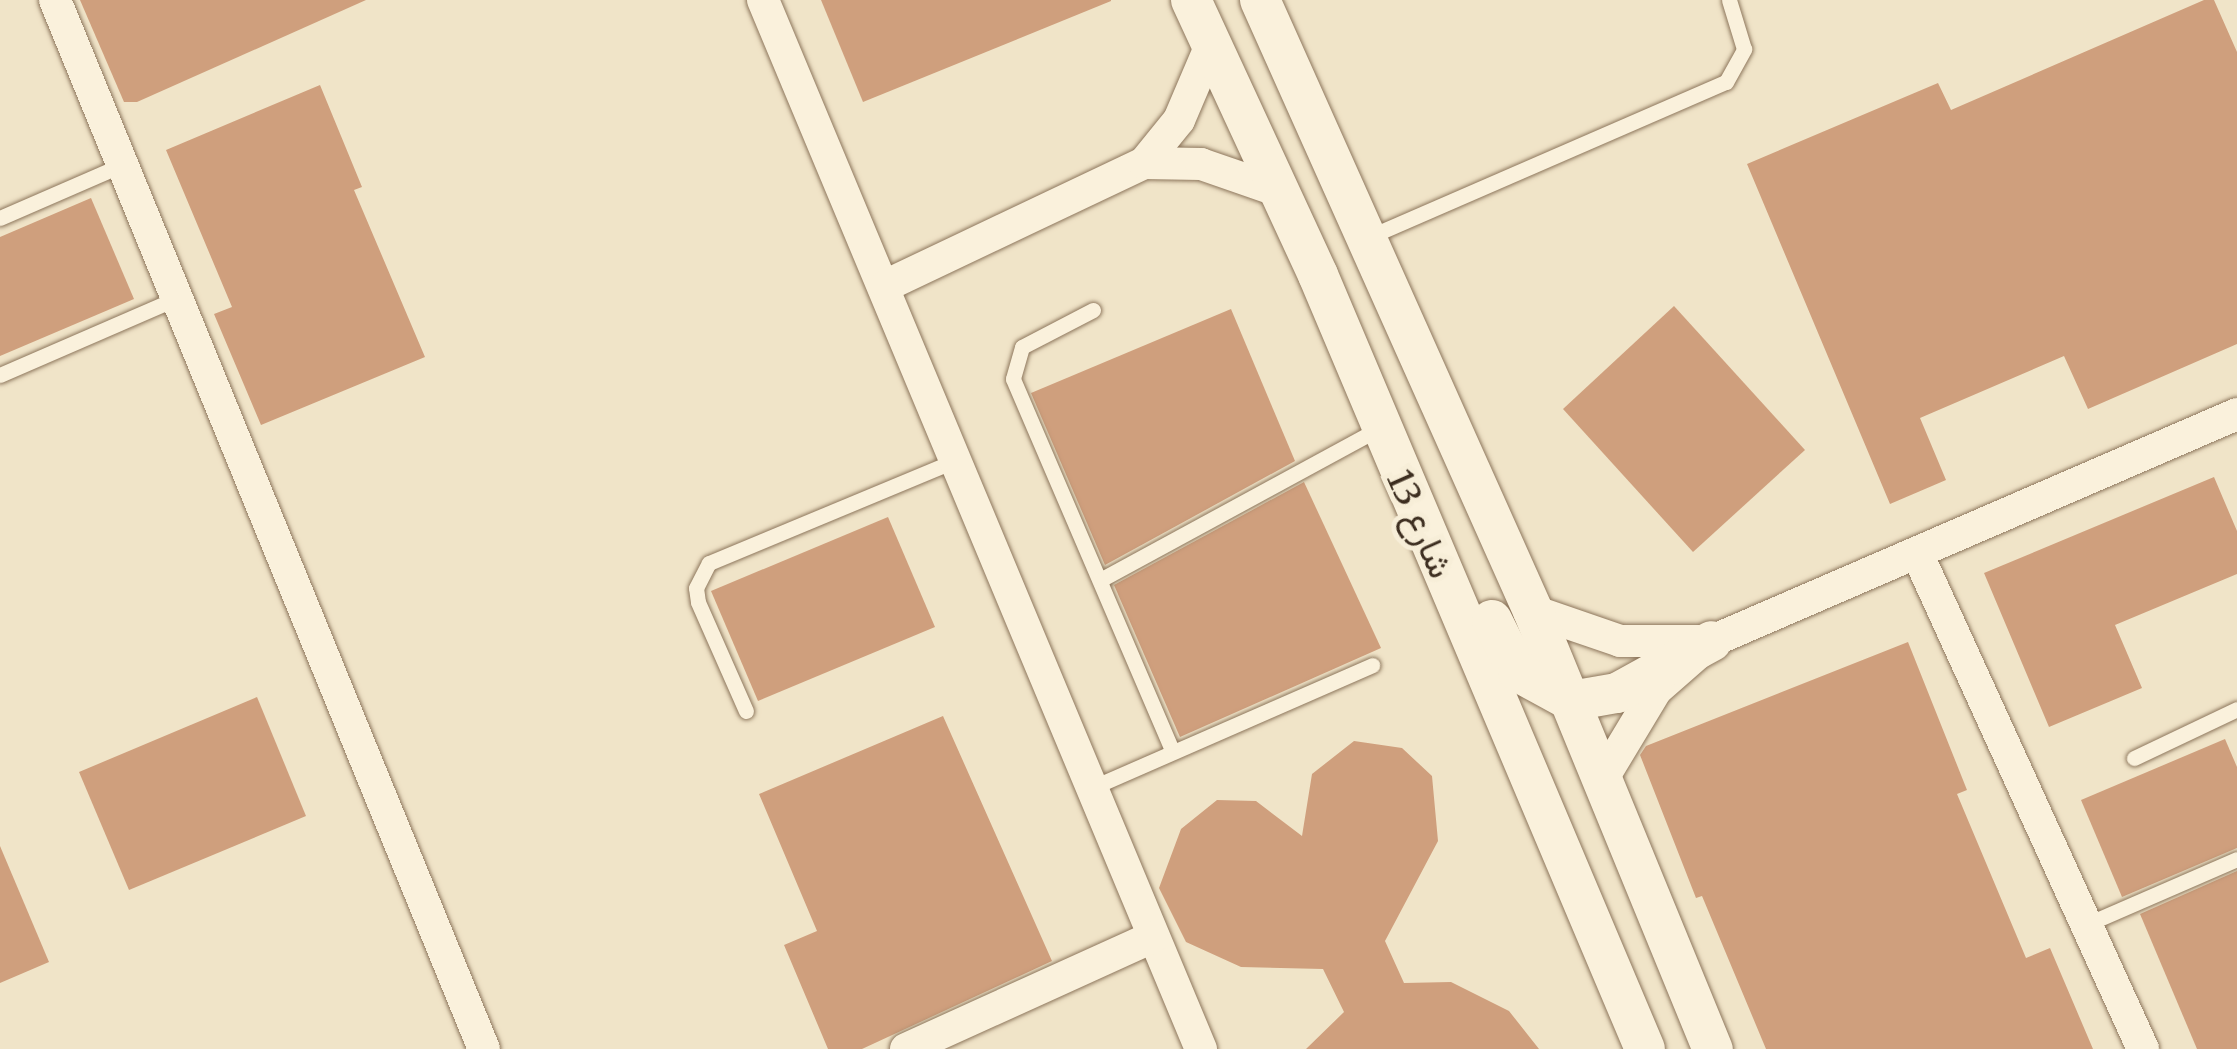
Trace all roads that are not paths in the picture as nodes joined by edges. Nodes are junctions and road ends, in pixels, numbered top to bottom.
1 (55, 0) edge
2 (763, 0) edge
3 (1191, 0) edge
4 (1260, 0) edge
5 (1730, 0) edge
6 (1211, 45) junction
7 (1144, 163) junction
8 (122, 164) junction
9 (1282, 192) junction
10 (0, 218) edge
11 (1369, 237) junction
12 (886, 285) junction
13 (177, 298) junction
14 (1093, 310) dead end
15 (0, 374) edge
16 (2237, 414) edge
17 (1378, 429) junction
18 (956, 460) junction
19 (1917, 553) junction
20 (1100, 580) junction
21 (1534, 610) junction
22 (1712, 641) junction
23 (1372, 665) dead end
24 (1572, 701) junction
25 (2237, 709) edge
26 (746, 710) dead end
27 (1172, 750) junction
28 (2134, 758) dead end
29 (1603, 778) junction
30 (1091, 788) junction
31 (2237, 859) edge
32 (2090, 922) junction
33 (1154, 937) junction
34 (484, 1049) edge
35 (906, 1049) edge
36 (1201, 1049) edge
37 (1645, 1049) edge
38 (1713, 1049) edge
39 (2143, 1049) edge

1 - 8 street
2 - 12 street
3 - 6 street, شارع 13
4 - 11 street, شارع 13
5 - 11 lane
6 - 7 street
6 - 9 street, شارع 13
7 - 9 street
7 - 12 street
8 - 10 lane
8 - 13 street
9 - 17 street, شارع 13
11 - 21 street, شارع 13
12 - 18 street
13 - 15 lane
13 - 34 street
14 - 20 lane
16 - 19 street
17 - 20 lane
17 - 24 street
17 - 37 street, شارع 13
18 - 26 lane
18 - 30 street
19 - 22 street
19 - 32 street
20 - 27 lane
21 - 22 street
21 - 24 street, شارع 13
22 - 24 street
22 - 29 street
23 - 27 lane
24 - 29 street, شارع 13
25 - 28 lane
27 - 30 lane
29 - 38 street, شارع 13
30 - 33 street
31 - 32 lane
32 - 39 street
33 - 35 street
33 - 36 street

